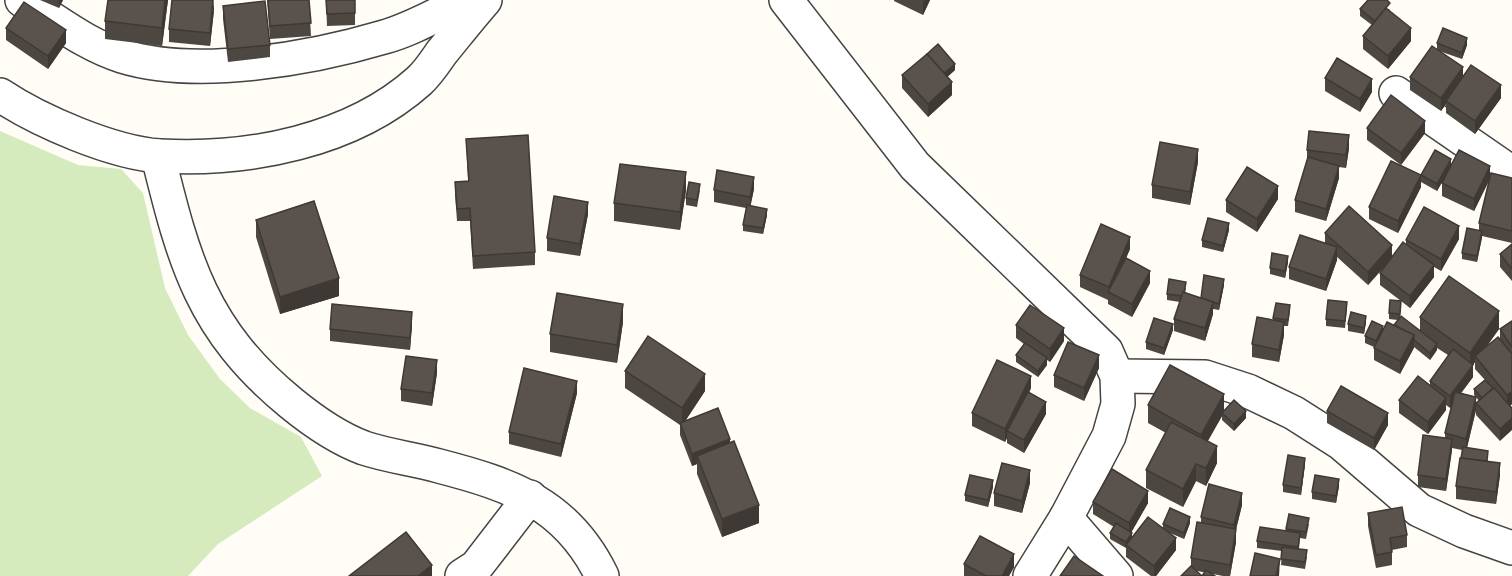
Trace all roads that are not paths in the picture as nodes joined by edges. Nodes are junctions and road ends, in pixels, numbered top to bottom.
1 (22, 0) edge
2 (467, 0) edge
3 (485, 0) edge
4 (786, 0) edge
5 (1396, 93) dead end
6 (0, 95) edge
7 (158, 156) junction
8 (1512, 173) edge
9 (1117, 376) junction
10 (530, 497) junction
11 (1066, 519) junction
12 (1512, 548) edge
13 (462, 576) edge
14 (602, 576) edge
15 (1030, 576) edge
16 (1116, 576) edge

1 - 2 street
3 - 7 street
4 - 9 street
5 - 8 street
6 - 7 street
7 - 10 street
9 - 11 street
9 - 12 street
10 - 13 street
10 - 14 street
11 - 15 street
11 - 16 street

